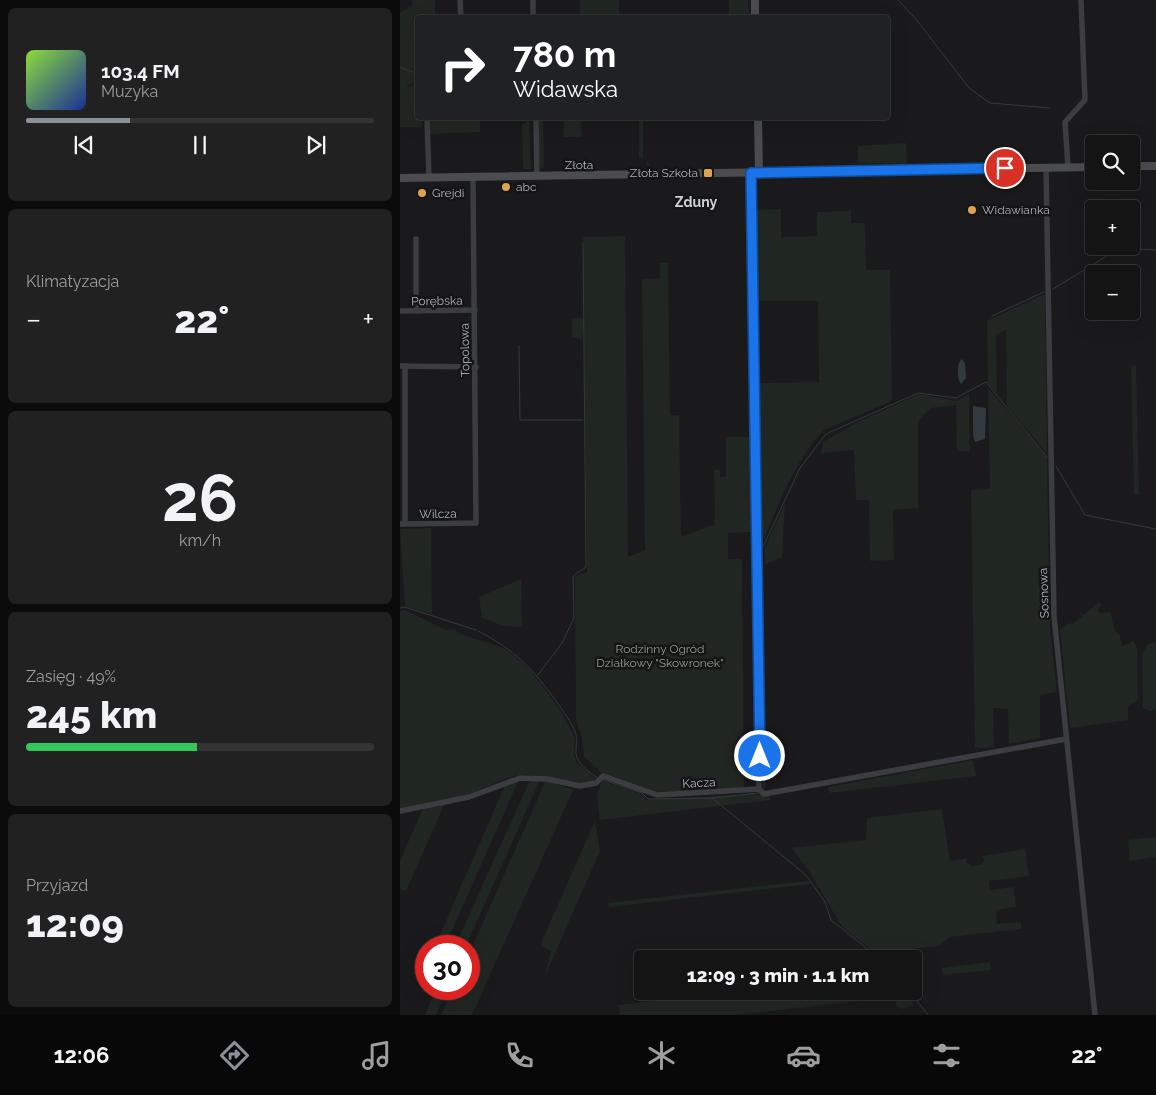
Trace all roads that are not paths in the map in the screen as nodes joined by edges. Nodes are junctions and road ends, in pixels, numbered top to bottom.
1 (460, 0) edge
2 (533, 0) edge
3 (755, 0) edge
4 (1081, 0) edge
5 (460, 15) edge
6 (533, 15) edge
7 (755, 15) edge
8 (427, 120) edge
9 (536, 120) edge
10 (758, 120) edge
11 (1140, 166) edge
12 (1156, 166) edge
13 (1068, 167) junction
14 (1085, 167) edge
15 (1046, 168) junction
16 (755, 173) junction
17 (538, 176) junction
18 (473, 177) junction
19 (400, 178) edge
20 (428, 178) junction
21 (416, 239) dead end
22 (474, 310) junction
23 (400, 311) edge
24 (416, 311) junction
25 (403, 366) edge
26 (476, 366) junction
27 (476, 523) joint
28 (402, 524) edge
29 (1066, 739) junction
30 (759, 789) junction
31 (400, 811) edge
32 (1095, 1015) edge

1 - 5 street
2 - 6 street
3 - 7 street
4 - 13 street
8 - 20 street
9 - 17 street
10 - 16 street
11 - 12 street
13 - 14 street, Złota
13 - 15 street, Złota
15 - 16 street, Złota
15 - 29 street, Sosnowa
16 - 17 street, Złota
16 - 30 street
17 - 18 street, Złota
18 - 20 street, Złota
18 - 22 street, Topolowa
19 - 20 street, Złota
21 - 24 street
22 - 24 street, Porębska
22 - 26 street, Topolowa
23 - 24 street, Porębska
25 - 26 street
25 - 28 street
26 - 27 street, Topolowa
27 - 28 street, Wilcza
29 - 30 street, Kacza
29 - 32 street, Sosnowa
30 - 31 street, Kacza

